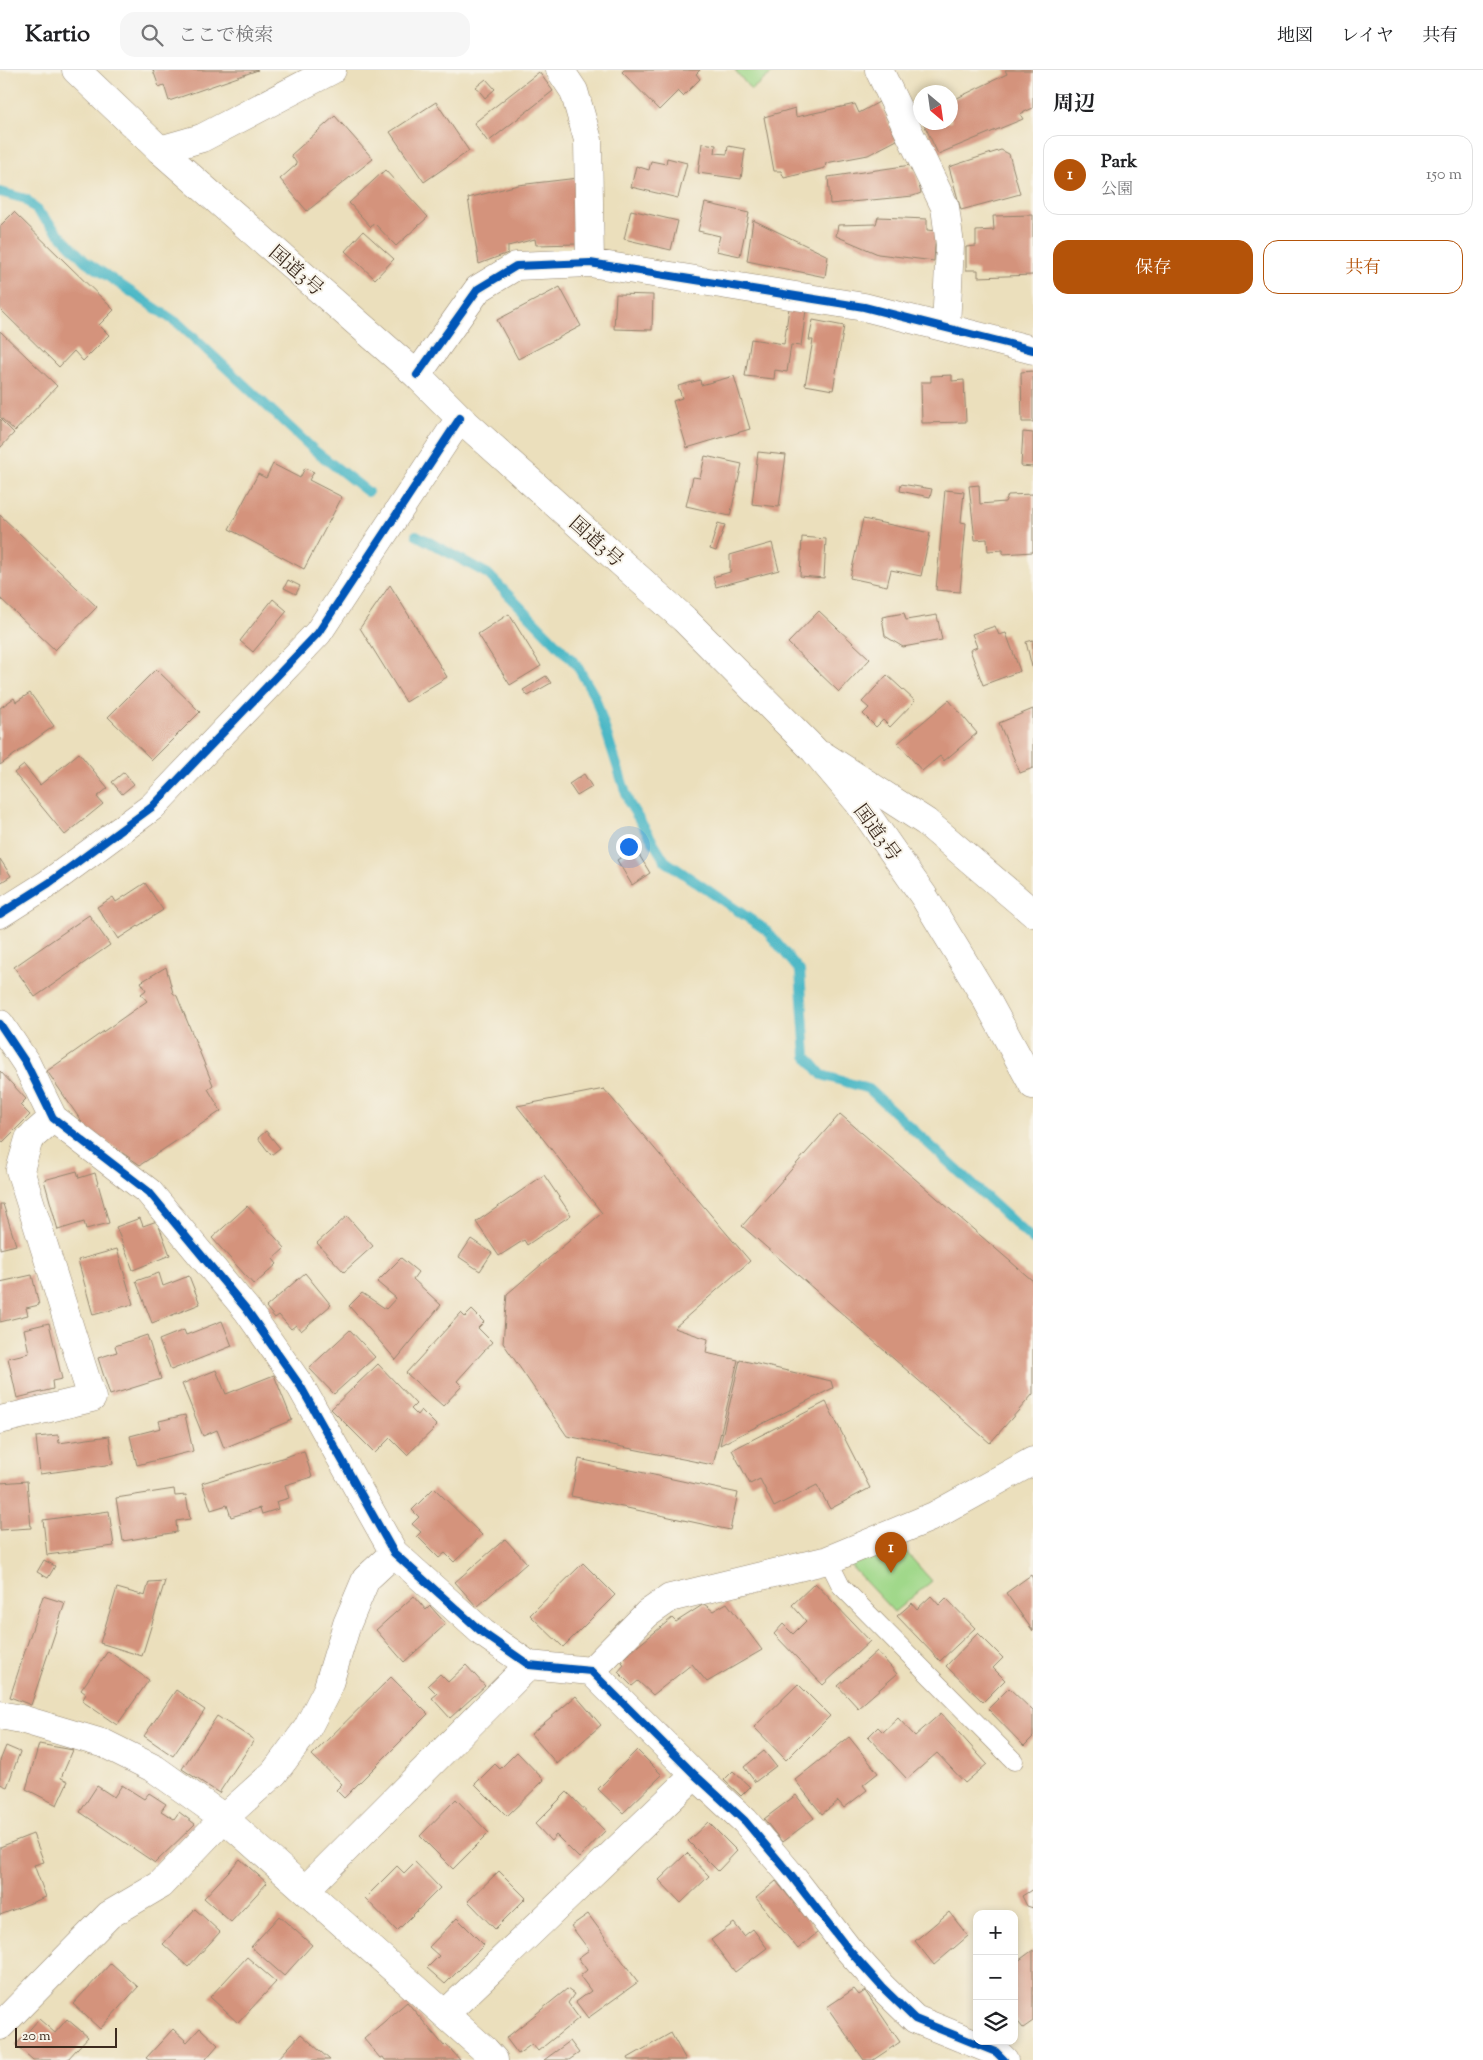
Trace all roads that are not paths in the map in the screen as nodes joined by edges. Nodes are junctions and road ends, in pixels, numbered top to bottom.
1 (76, 70) edge
2 (332, 70) edge
3 (560, 70) edge
4 (879, 70) edge
5 (160, 150) junction
6 (590, 263) junction
7 (946, 328) junction
8 (1033, 350) edge
9 (417, 375) junction
10 (460, 418) junction
11 (814, 750) junction
12 (1033, 913) edge
13 (0, 914) edge
14 (0, 1024) edge
15 (1033, 1085) edge
16 (54, 1118) junction
17 (0, 1420) edge
18 (1033, 1461) edge
19 (394, 1553) junction
20 (828, 1560) junction
21 (529, 1665) junction
22 (591, 1672) junction
23 (0, 1715) edge
24 (1014, 1761) dead end
25 (695, 1775) junction
26 (224, 1818) junction
27 (305, 1890) junction
28 (445, 2014) junction
29 (0, 2026) edge
30 (494, 2060) edge
31 (1004, 2060) edge

1 - 5 main road, 国道3号
2 - 5 main road
3 - 6 main road
4 - 7 main road
5 - 9 main road, 国道3号
6 - 7 main road
6 - 9 main road
7 - 8 main road
9 - 10 main road, 国道3号
10 - 11 main road, 国道3号
10 - 13 main road
11 - 12 main road
11 - 15 main road, 国道3号
14 - 16 main road
16 - 17 main road
16 - 19 main road
18 - 20 main road
19 - 21 main road
19 - 26 main road
20 - 22 main road
20 - 24 lane
21 - 22 main road
21 - 27 main road
22 - 25 main road
23 - 26 main road
25 - 28 main road
25 - 31 main road
26 - 27 main road
26 - 29 main road
27 - 28 main road
28 - 30 main road

